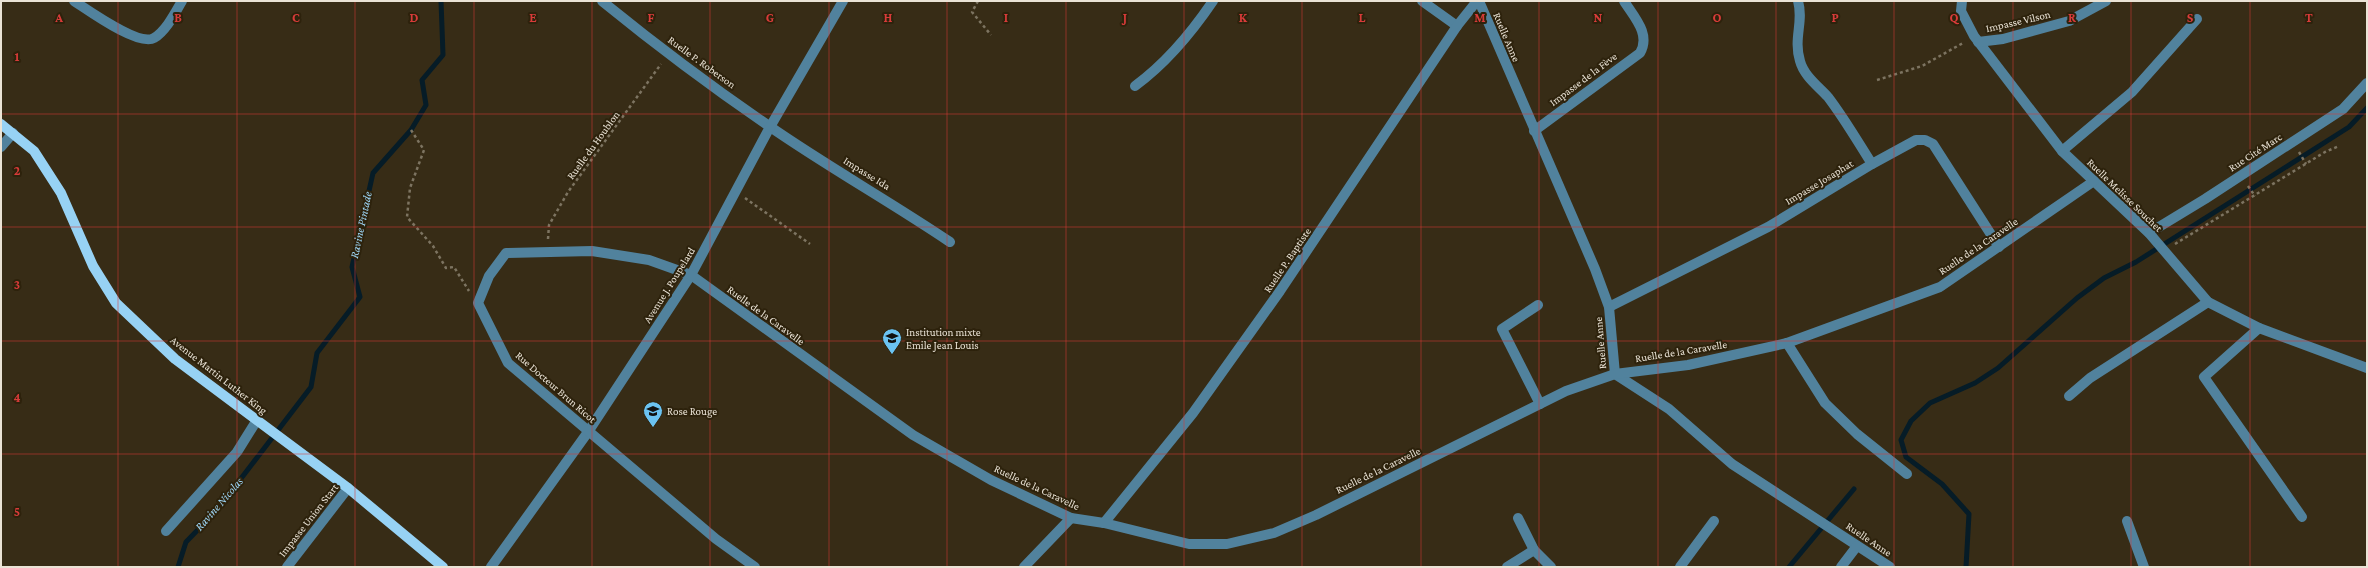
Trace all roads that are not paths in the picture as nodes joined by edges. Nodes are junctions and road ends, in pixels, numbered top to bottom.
1 (74, 1) edge
2 (182, 1) edge
3 (602, 1) edge
4 (843, 1) edge
5 (1213, 1) edge
6 (1422, 1) edge
7 (1478, 1) edge
8 (1624, 1) edge
9 (1798, 1) edge
10 (1962, 1) edge
11 (2106, 1) edge
12 (2197, 19) dead end
13 (1457, 26) junction
14 (1976, 39) junction
15 (2367, 83) edge
16 (1135, 86) dead end
17 (1, 124) edge
18 (770, 127) junction
19 (1534, 131) junction
20 (13, 132) junction
21 (1, 147) edge
22 (2062, 150) junction
23 (1872, 164) junction
24 (2094, 181) junction
25 (2152, 236) junction
26 (950, 242) dead end
27 (1999, 246) junction
28 (691, 276) junction
29 (2208, 302) junction
30 (1538, 305) dead end
31 (1609, 307) junction
32 (2259, 328) junction
33 (1787, 343) junction
34 (2367, 368) edge
35 (1615, 374) junction
36 (2069, 396) dead end
37 (1540, 404) junction
38 (259, 421) junction
39 (588, 432) junction
40 (1907, 474) dead end
41 (348, 488) junction
42 (2302, 517) dead end
43 (1071, 518) junction
44 (1518, 518) dead end
45 (1714, 521) dead end
46 (2127, 521) dead end
47 (1104, 523) junction
48 (166, 531) dead end
49 (1857, 546) junction
50 (1534, 550) junction
51 (287, 567) edge
52 (443, 567) edge
53 (491, 567) edge
54 (756, 567) edge
55 (1024, 567) edge
56 (1507, 567) edge
57 (1551, 567) edge
58 (1680, 567) edge
59 (1841, 567) edge
60 (1890, 567) edge
61 (2144, 567) edge

1 - 2 street
3 - 18 street, Ruelle P. Roberson
4 - 18 street, Avenue J. Poupelard
5 - 16 street
6 - 13 street
7 - 13 street, Ruelle P. Baptiste
7 - 19 street, Ruelle Anne
8 - 19 street, Impasse de la Fève
9 - 23 street
10 - 14 street, Ruelle Melisse Souchet
11 - 14 street, Impasse Vilson
12 - 22 street
13 - 47 street, Ruelle P. Baptiste
14 - 22 street, Ruelle Melisse Souchet
15 - 25 street, Rue Cité Marc
17 - 20 main road, Avenue Martin Luther King
18 - 26 street, Impasse Ida
18 - 28 street, Avenue J. Poupelard
19 - 31 street, Ruelle Anne
20 - 21 street
20 - 38 main road, Avenue Martin Luther King
22 - 24 street, Ruelle Melisse Souchet
23 - 27 street, Impasse Josaphat
23 - 31 street, Impasse Josaphat
24 - 25 street, Ruelle Melisse Souchet
24 - 27 street, Ruelle de la Caravelle
25 - 29 street, Ruelle Melisse Souchet
27 - 33 street, Ruelle de la Caravelle
28 - 39 street, Avenue J. Poupelard
28 - 39 street, Rue Docteur Brun Ricot
28 - 43 street, Ruelle de la Caravelle
29 - 32 street, Ruelle Melisse Souchet
29 - 36 street
30 - 37 street
31 - 35 street, Ruelle Anne
32 - 34 street, Ruelle Melisse Souchet
32 - 42 street
33 - 35 street, Ruelle de la Caravelle
33 - 40 street
35 - 37 street, Ruelle de la Caravelle
35 - 49 street, Ruelle Anne
37 - 47 street, Ruelle de la Caravelle
38 - 41 main road, Avenue Martin Luther King
38 - 48 street
39 - 53 street, Avenue J. Poupelard
39 - 54 street, Rue Docteur Brun Ricot
41 - 51 street, Impasse Union Start
41 - 52 main road, Avenue Martin Luther King
43 - 47 street, Ruelle de la Caravelle
43 - 55 street
44 - 50 street
45 - 58 street
46 - 61 street
49 - 59 street
49 - 60 street, Ruelle Anne
50 - 56 street
50 - 57 street

